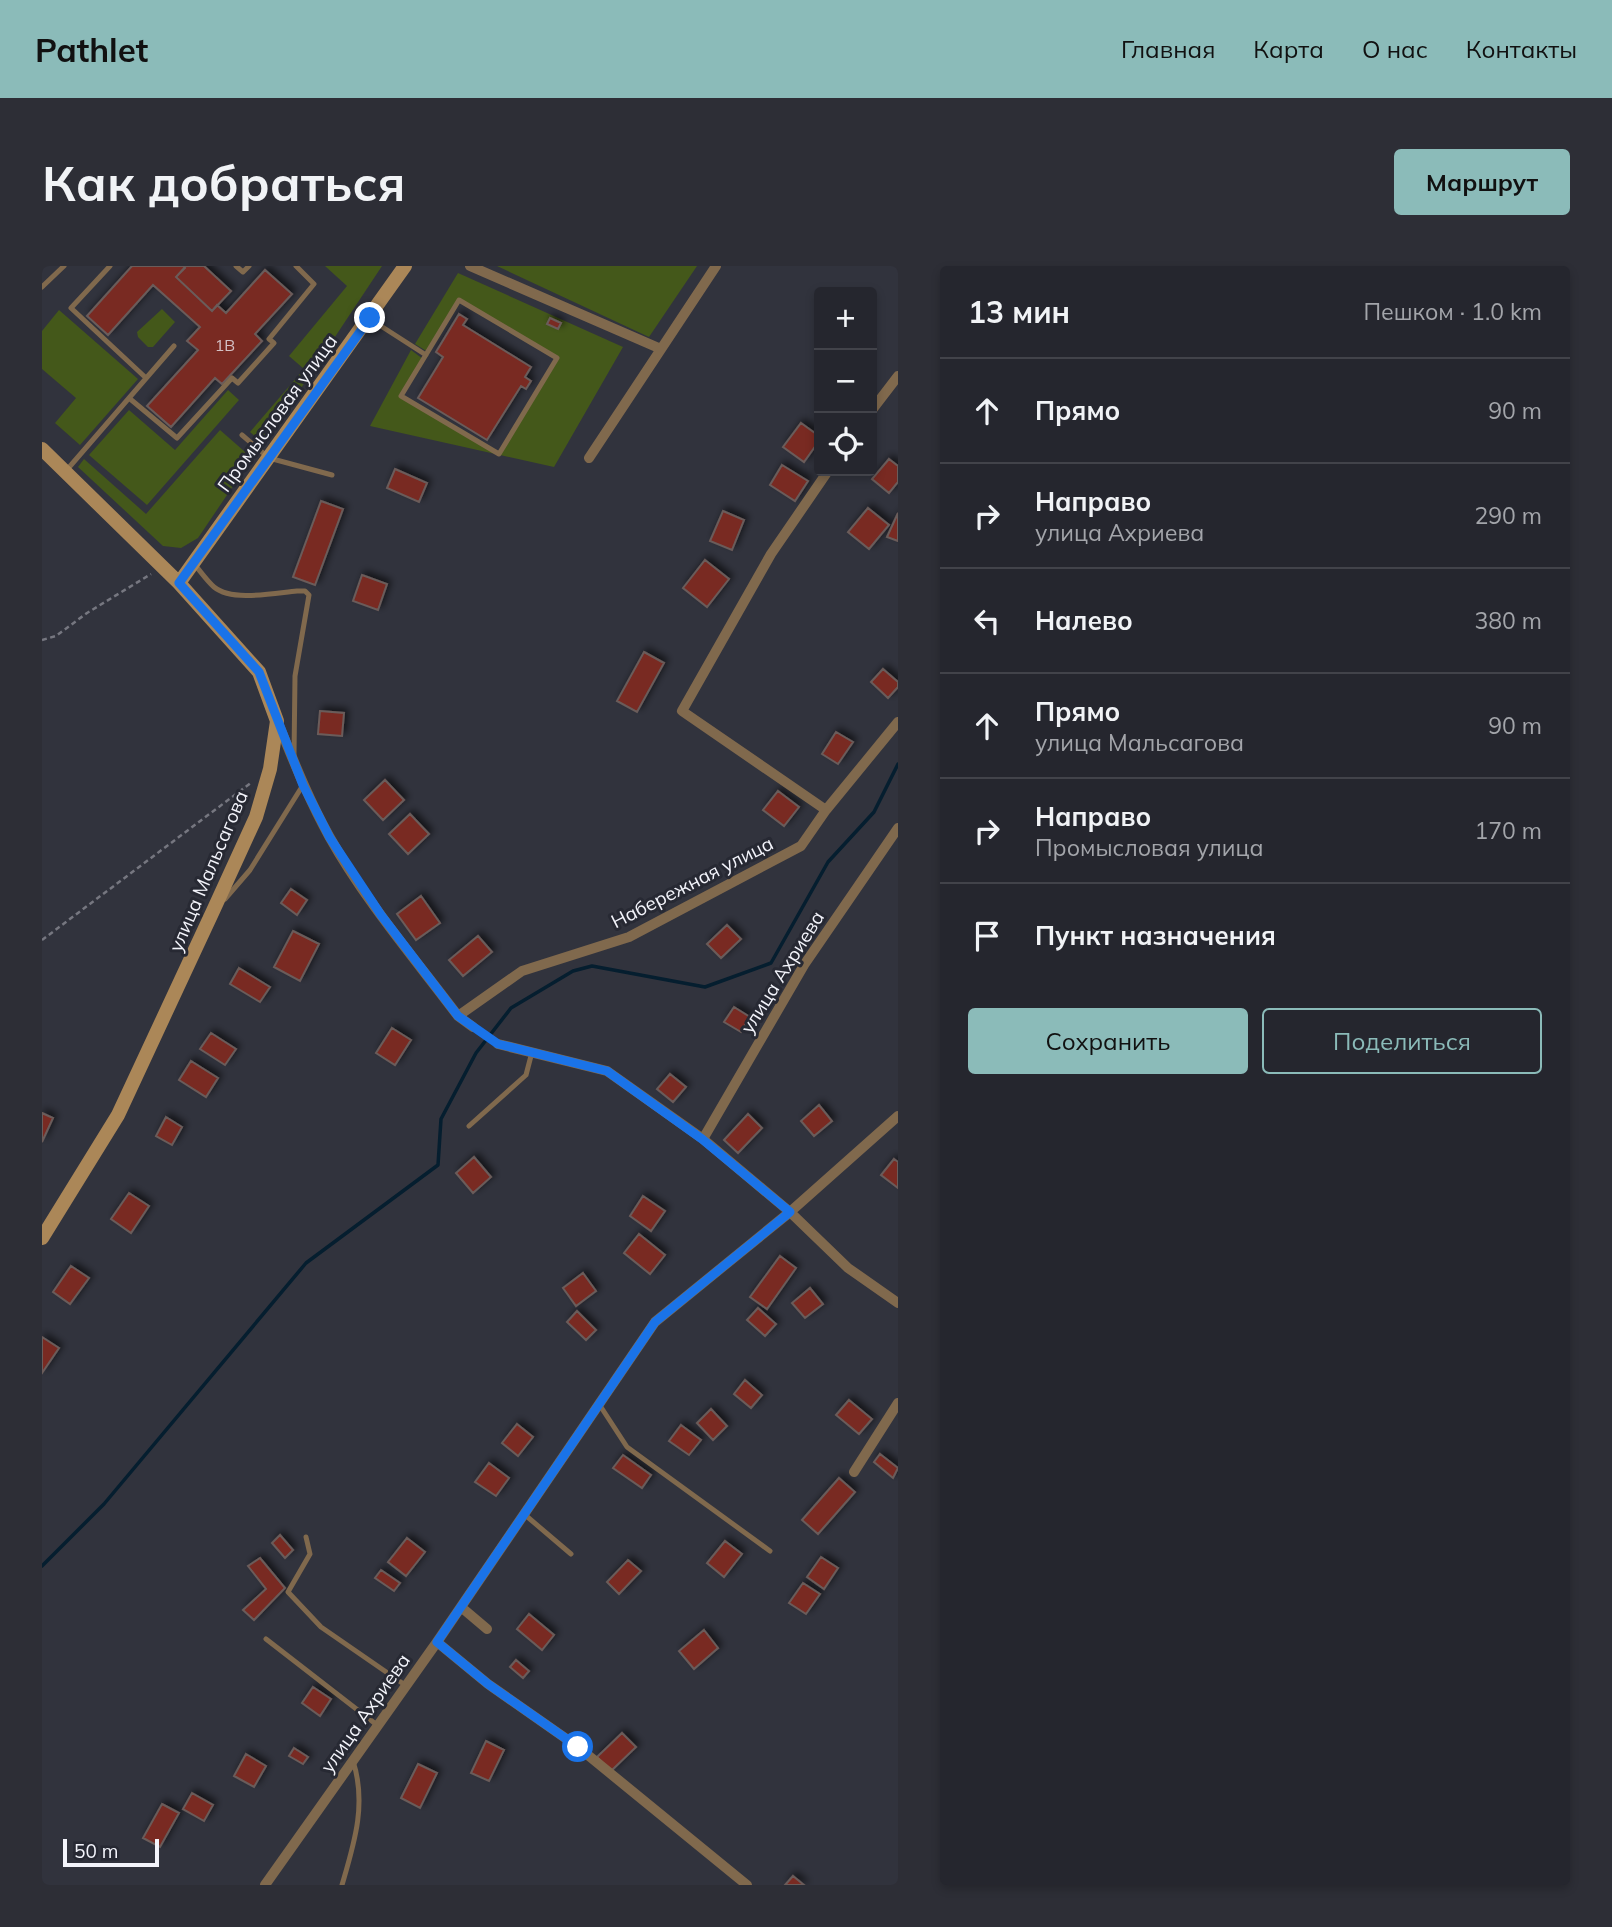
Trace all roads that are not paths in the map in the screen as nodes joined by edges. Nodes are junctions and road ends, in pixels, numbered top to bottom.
1 (64, 266) edge
2 (110, 266) edge
3 (236, 266) edge
4 (249, 266) edge
5 (296, 266) edge
6 (405, 266) edge
7 (470, 266) edge
8 (716, 266) edge
9 (42, 287) edge
10 (370, 318) junction
11 (174, 346) dead end
12 (661, 349) junction
13 (426, 355) junction
14 (898, 376) edge
15 (146, 378) junction
16 (129, 398) junction
17 (877, 403) edge
18 (243, 435) dead end
19 (42, 449) edge
20 (269, 458) junction
21 (589, 458) dead end
22 (65, 472) junction
23 (332, 475) dead end
24 (825, 476) edge
25 (193, 563) junction
26 (179, 583) junction
27 (277, 721) junction
28 (898, 722) edge
29 (293, 761) junction
30 (303, 785) junction
31 (826, 810) junction
32 (898, 828) edge
33 (213, 911) junction
34 (458, 1016) junction
35 (473, 1027) dead end
36 (498, 1044) dead end
37 (532, 1052) junction
38 (898, 1116) edge
39 (469, 1126) dead end
40 (702, 1139) junction
41 (790, 1212) junction
42 (42, 1238) edge
43 (898, 1303) edge
44 (898, 1403) edge
45 (598, 1404) junction
46 (854, 1472) dead end
47 (524, 1514) junction
48 (306, 1537) dead end
49 (770, 1551) dead end
50 (571, 1554) dead end
51 (461, 1607) junction
52 (487, 1629) dead end
53 (266, 1639) dead end
54 (437, 1642) junction
55 (405, 1685) junction
56 (377, 1725) junction
57 (353, 1762) junction
58 (265, 1885) edge
59 (342, 1885) edge
60 (747, 1885) edge

1 - 9 lane
2 - 15 lane
3 - 4 lane
5 - 16 lane
6 - 10 street, Промысловая улица
7 - 12 street
8 - 12 street
10 - 13 lane
10 - 20 street, Промысловая улица
11 - 15 lane
12 - 21 street
13 - 13 lane
14 - 17 street
15 - 16 lane
16 - 22 lane
18 - 20 lane
19 - 22 street, улица Мальсагова
20 - 23 lane
20 - 25 street, Промысловая улица
22 - 26 street, улица Мальсагова
24 - 31 street
25 - 26 street, Промысловая улица
25 - 29 lane
26 - 27 street, улица Мальсагова
27 - 29 street
27 - 33 street, улица Мальсагова
28 - 31 street, Набережная улица
29 - 30 street
30 - 33 lane
30 - 34 street
31 - 34 street, Набережная улица
32 - 40 street, улица Ахриева
33 - 42 street, улица Мальсагова
34 - 35 street
36 - 37 street
37 - 39 lane
37 - 40 street
38 - 41 street, улица Ахриева
40 - 41 street
41 - 43 street
41 - 45 street, улица Ахриева
44 - 46 street
45 - 47 street, улица Ахриева
45 - 49 lane
47 - 50 lane
47 - 51 street, улица Ахриева
48 - 55 lane
51 - 52 street
51 - 54 street, улица Ахриева
53 - 56 lane
54 - 55 street, улица Ахриева
54 - 60 street
55 - 56 street, улица Ахриева
56 - 57 street, улица Ахриева
57 - 58 street, улица Ахриева
57 - 59 lane

